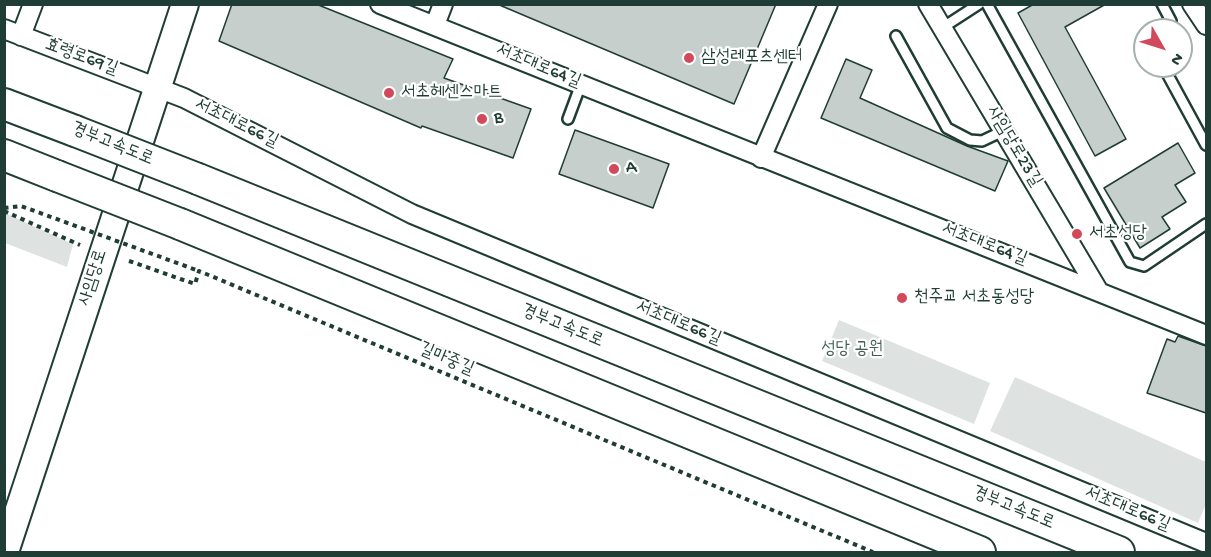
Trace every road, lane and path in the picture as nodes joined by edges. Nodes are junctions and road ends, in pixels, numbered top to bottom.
1 (33, 4) edge
2 (185, 4) edge
3 (381, 4) edge
4 (443, 4) edge
5 (828, 4) edge
6 (928, 4) edge
7 (979, 4) edge
8 (987, 4) edge
9 (1162, 4) edge
10 (1192, 4) edge
11 (1169, 18) edge
12 (435, 25) junction
13 (1206, 25) edge
14 (942, 28) junction
15 (13, 33) edge
16 (896, 36) dead end
17 (1170, 78) edge
18 (580, 84) junction
19 (158, 87) junction
20 (4, 104) edge
21 (568, 119) dead end
22 (1003, 131) junction
23 (1206, 145) edge
24 (4, 155) edge
25 (761, 158) junction
26 (4, 209) edge
27 (1206, 224) edge
28 (81, 245) dead end
29 (129, 261) dead end
30 (199, 271) junction
31 (1098, 290) junction
32 (1206, 335) edge
33 (1206, 543) edge
34 (5, 552) edge
35 (873, 552) edge
36 (980, 552) edge
37 (1119, 552) edge

1 - 15 street
2 - 19 main road, 사임당로
3 - 12 street, 서초대로64길
4 - 12 street
5 - 25 street
6 - 14 street, 사임당로23길
7 - 14 lane
8 - 27 lane
9 - 11 lane
10 - 13 street
12 - 18 street, 서초대로64길
14 - 22 street, 사임당로23길
15 - 19 street, 효령로69길
16 - 22 lane
17 - 23 lane
18 - 21 lane
18 - 25 street, 서초대로64길
19 - 33 street, 서초대로66길
19 - 34 main road, 사임당로
20 - 37 highway, 경부고속도로, bridge
22 - 31 street, 사임당로23길
24 - 36 highway, bridge
25 - 31 street, 서초대로64길
26 - 28 path, 길마중길
26 - 30 path, 길마중길, bridge
29 - 30 path
30 - 35 path, 길마중길
31 - 32 street, 서초대로64길

